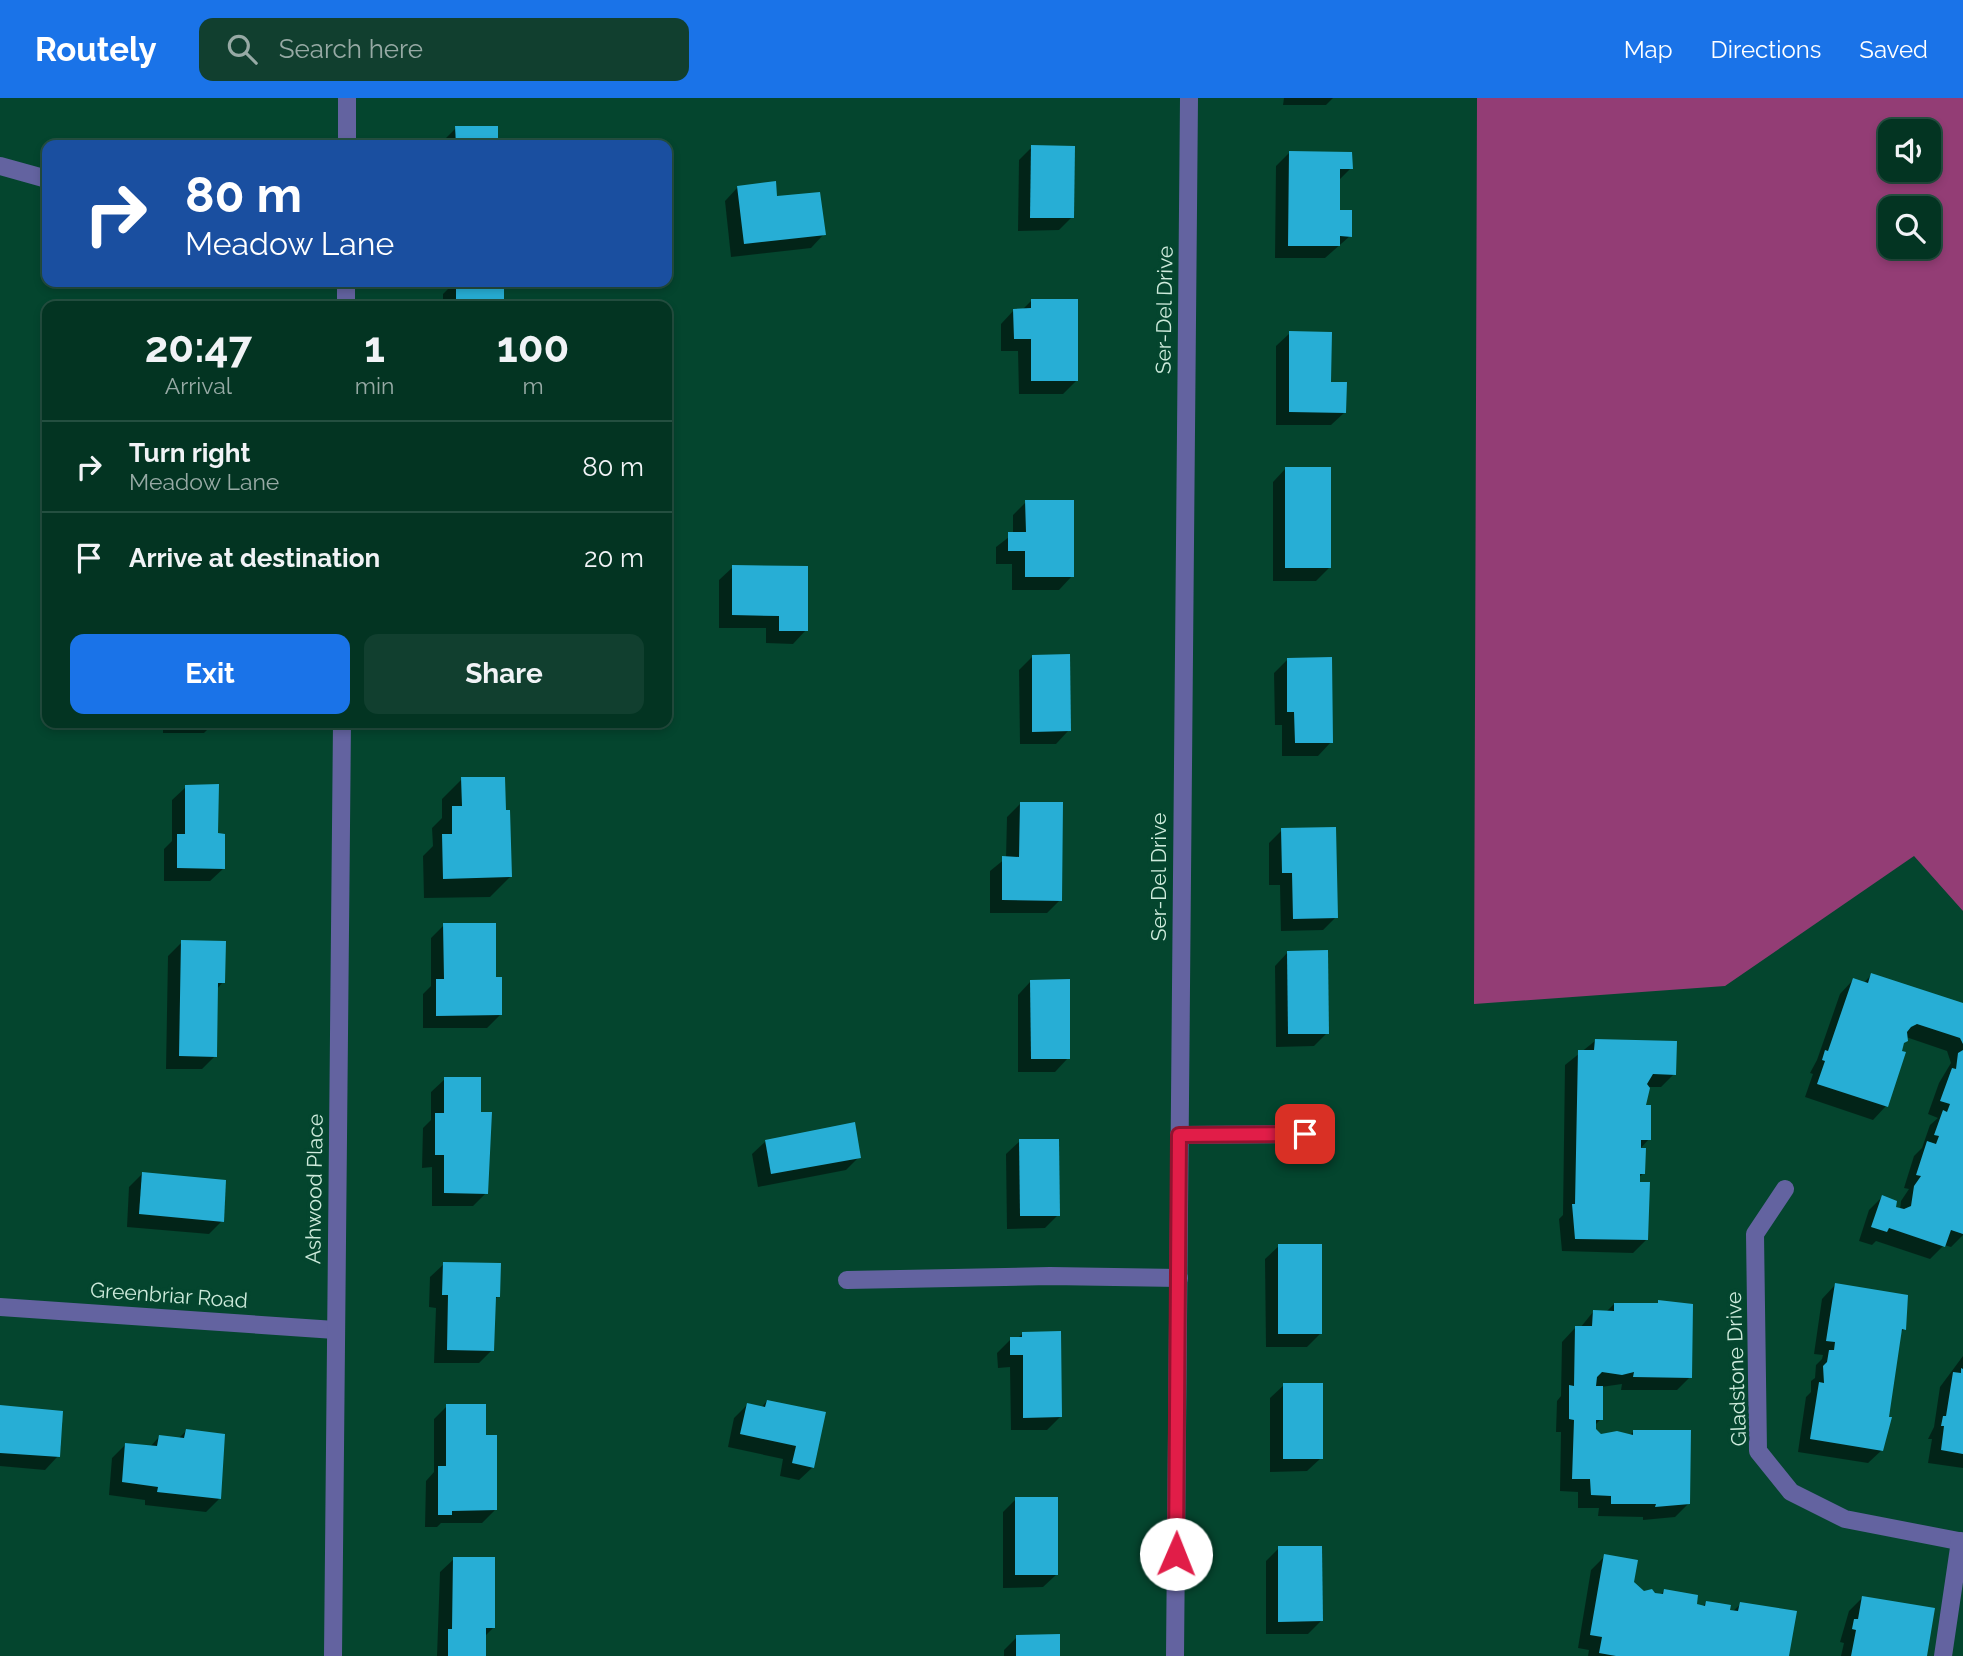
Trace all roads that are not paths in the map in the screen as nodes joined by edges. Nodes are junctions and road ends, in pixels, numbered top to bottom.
1 (347, 98) edge
2 (1189, 98) edge
3 (347, 140) edge
4 (0, 166) edge
5 (42, 178) edge
6 (342, 728) edge
7 (1305, 1134) dead end
8 (1179, 1135) junction
9 (1785, 1189) dead end
10 (1179, 1278) junction
11 (847, 1280) dead end
12 (0, 1307) edge
13 (335, 1330) junction
14 (1961, 1541) edge
15 (333, 1656) edge
16 (1175, 1656) edge
17 (1943, 1656) edge

1 - 3 street
2 - 8 street, Ser-Del Drive
4 - 5 street
6 - 13 street, Ashwood Place
7 - 8 street
8 - 10 street, Ser-Del Drive
9 - 14 street, Gladstone Drive
10 - 11 street
10 - 16 street, Ser-Del Drive
12 - 13 street, Greenbriar Road
13 - 15 street, Ashwood Place
14 - 17 street

